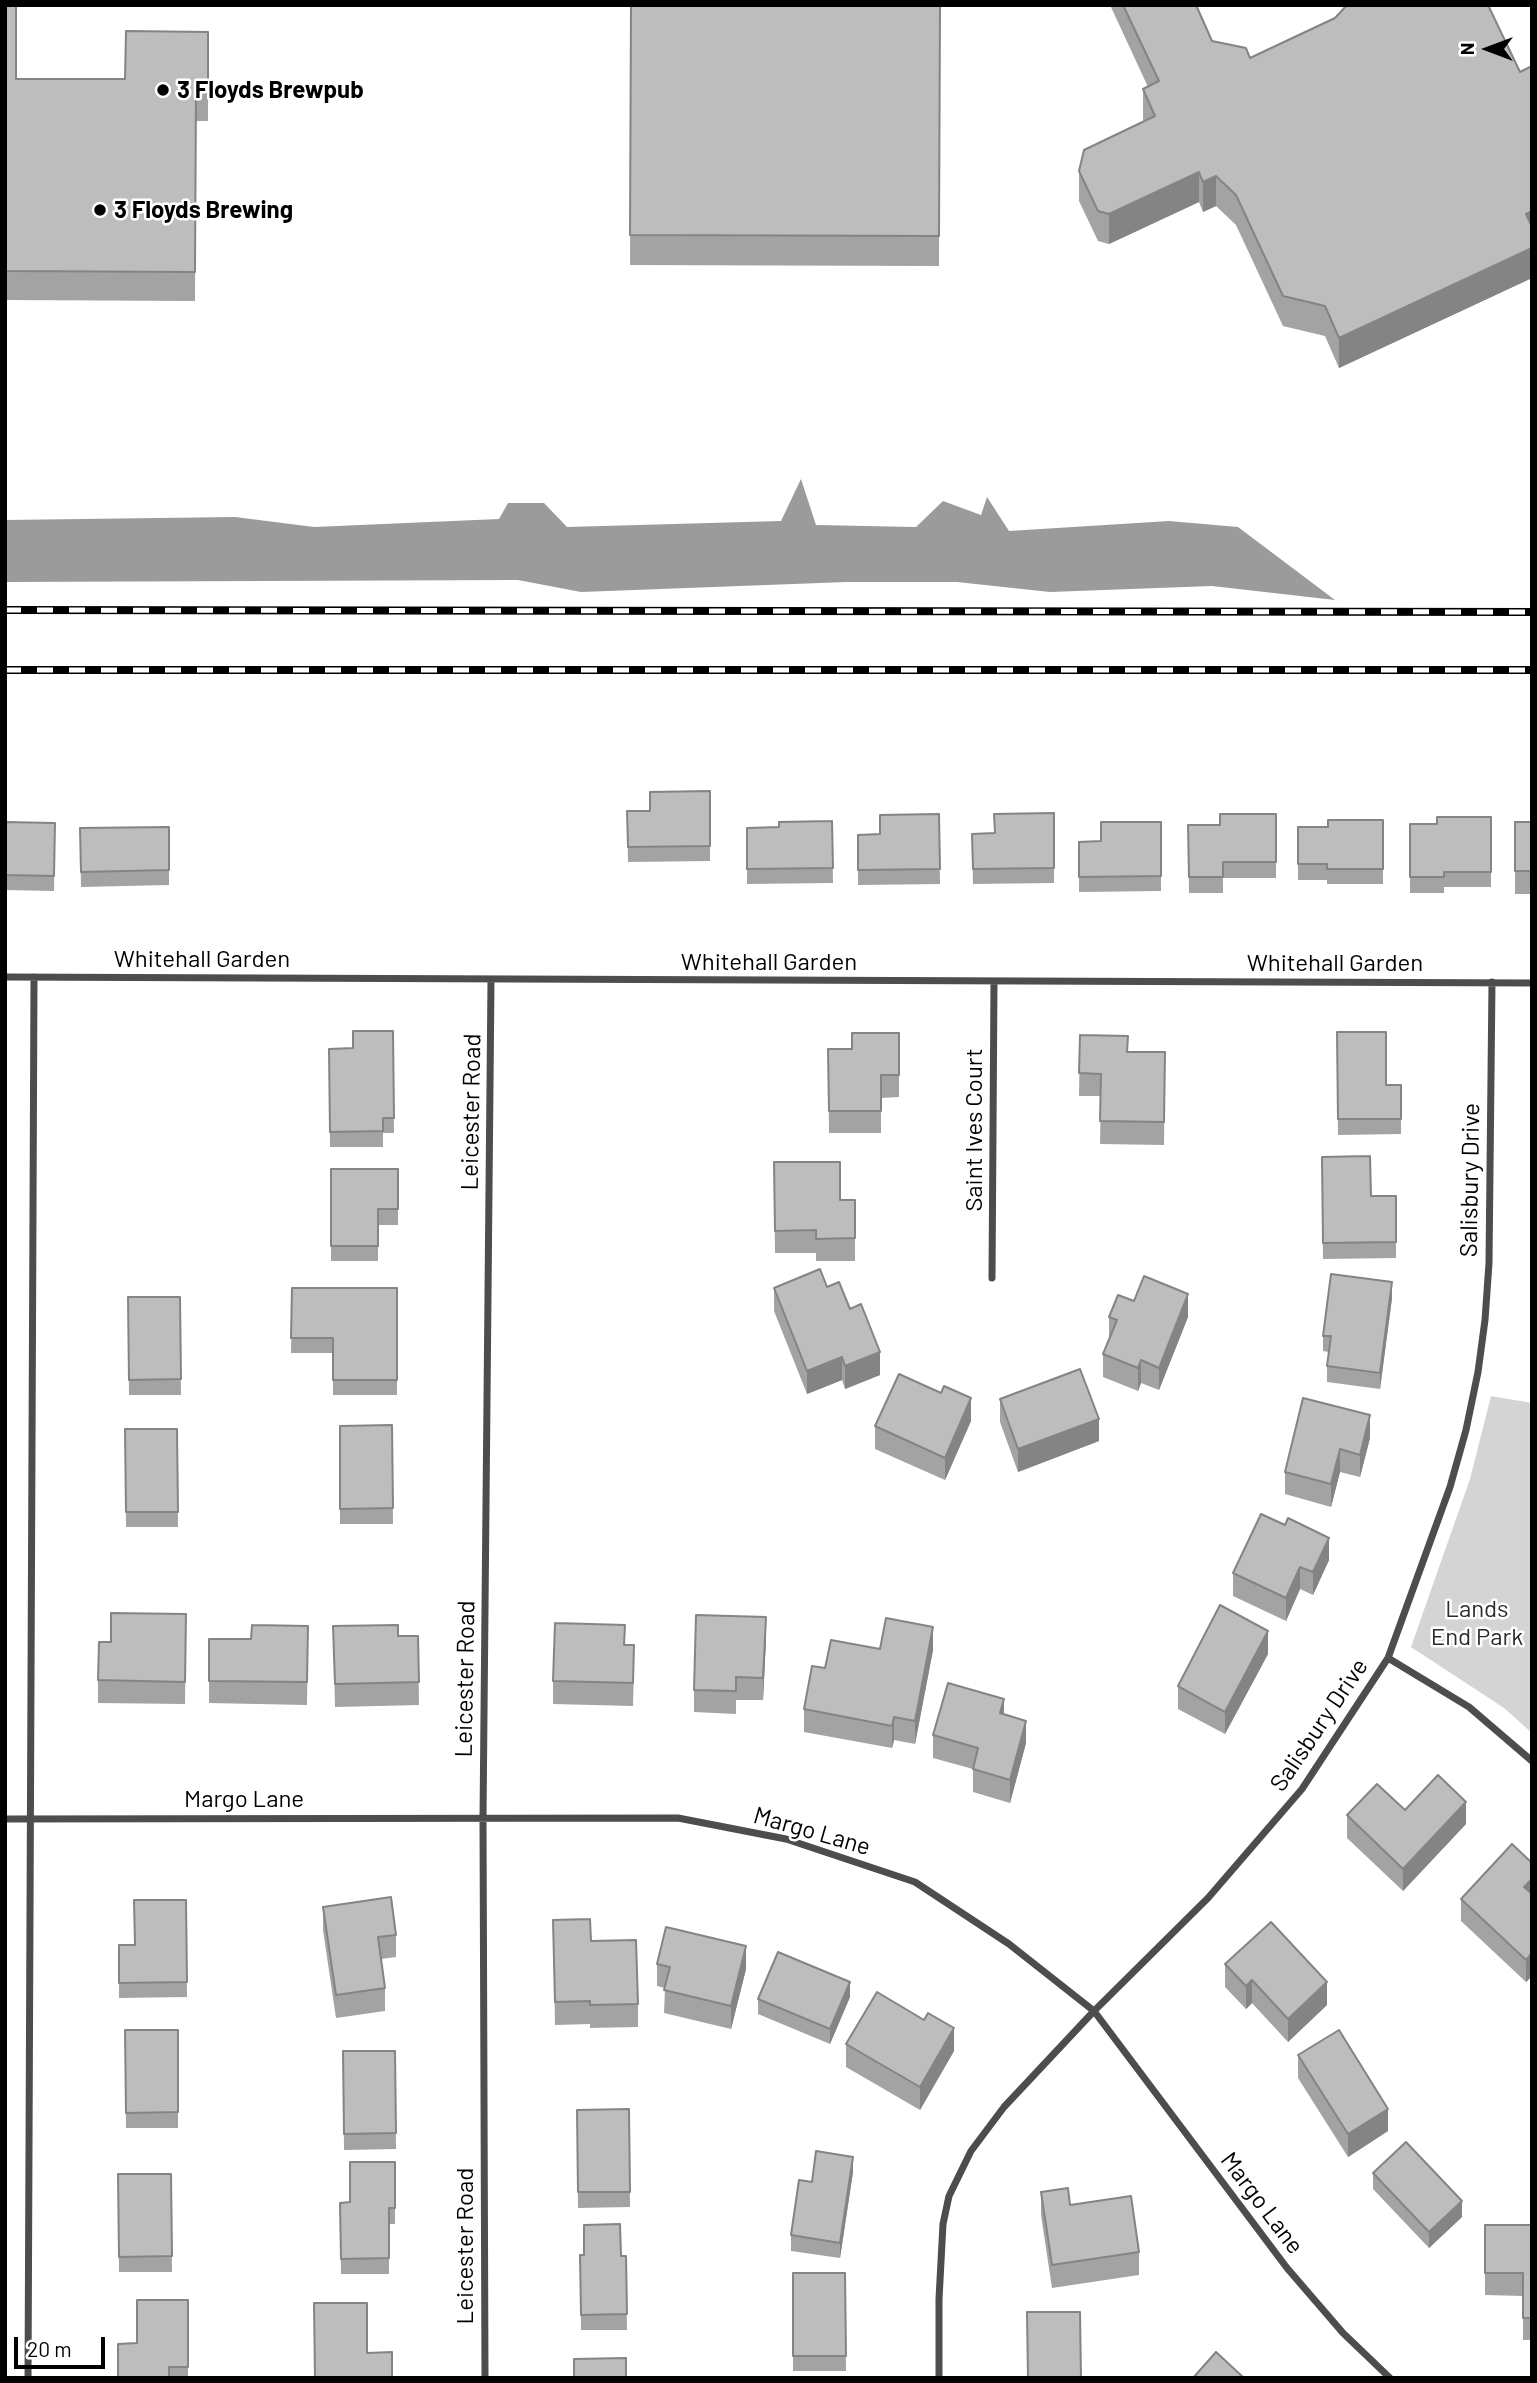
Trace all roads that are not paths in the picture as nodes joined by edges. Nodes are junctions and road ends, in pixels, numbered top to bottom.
1 (5, 977) edge
2 (34, 977) junction
3 (492, 980) junction
4 (994, 982) junction
5 (1492, 982) junction
6 (1532, 983) edge
7 (992, 1278) dead end
8 (1388, 1658) junction
9 (1532, 1761) edge
10 (483, 1818) junction
11 (5, 1819) edge
12 (30, 1819) junction
13 (1094, 2011) junction
14 (28, 2378) edge
15 (485, 2378) edge
16 (939, 2378) edge
17 (1390, 2378) edge

1 - 2 street, Whitehall Garden
2 - 3 street, Whitehall Garden
2 - 12 street
3 - 4 street, Whitehall Garden
3 - 10 street, Leicester Road
4 - 5 street, Whitehall Garden
4 - 7 street, Saint Ives Court
5 - 6 street, Whitehall Garden
5 - 8 street, Salisbury Drive
8 - 9 street
8 - 13 street, Salisbury Drive
10 - 12 street, Margo Lane
10 - 13 street, Margo Lane
10 - 15 street, Leicester Road
11 - 12 street, Margo Lane
12 - 14 street
13 - 16 street, Salisbury Drive
13 - 17 street, Margo Lane

